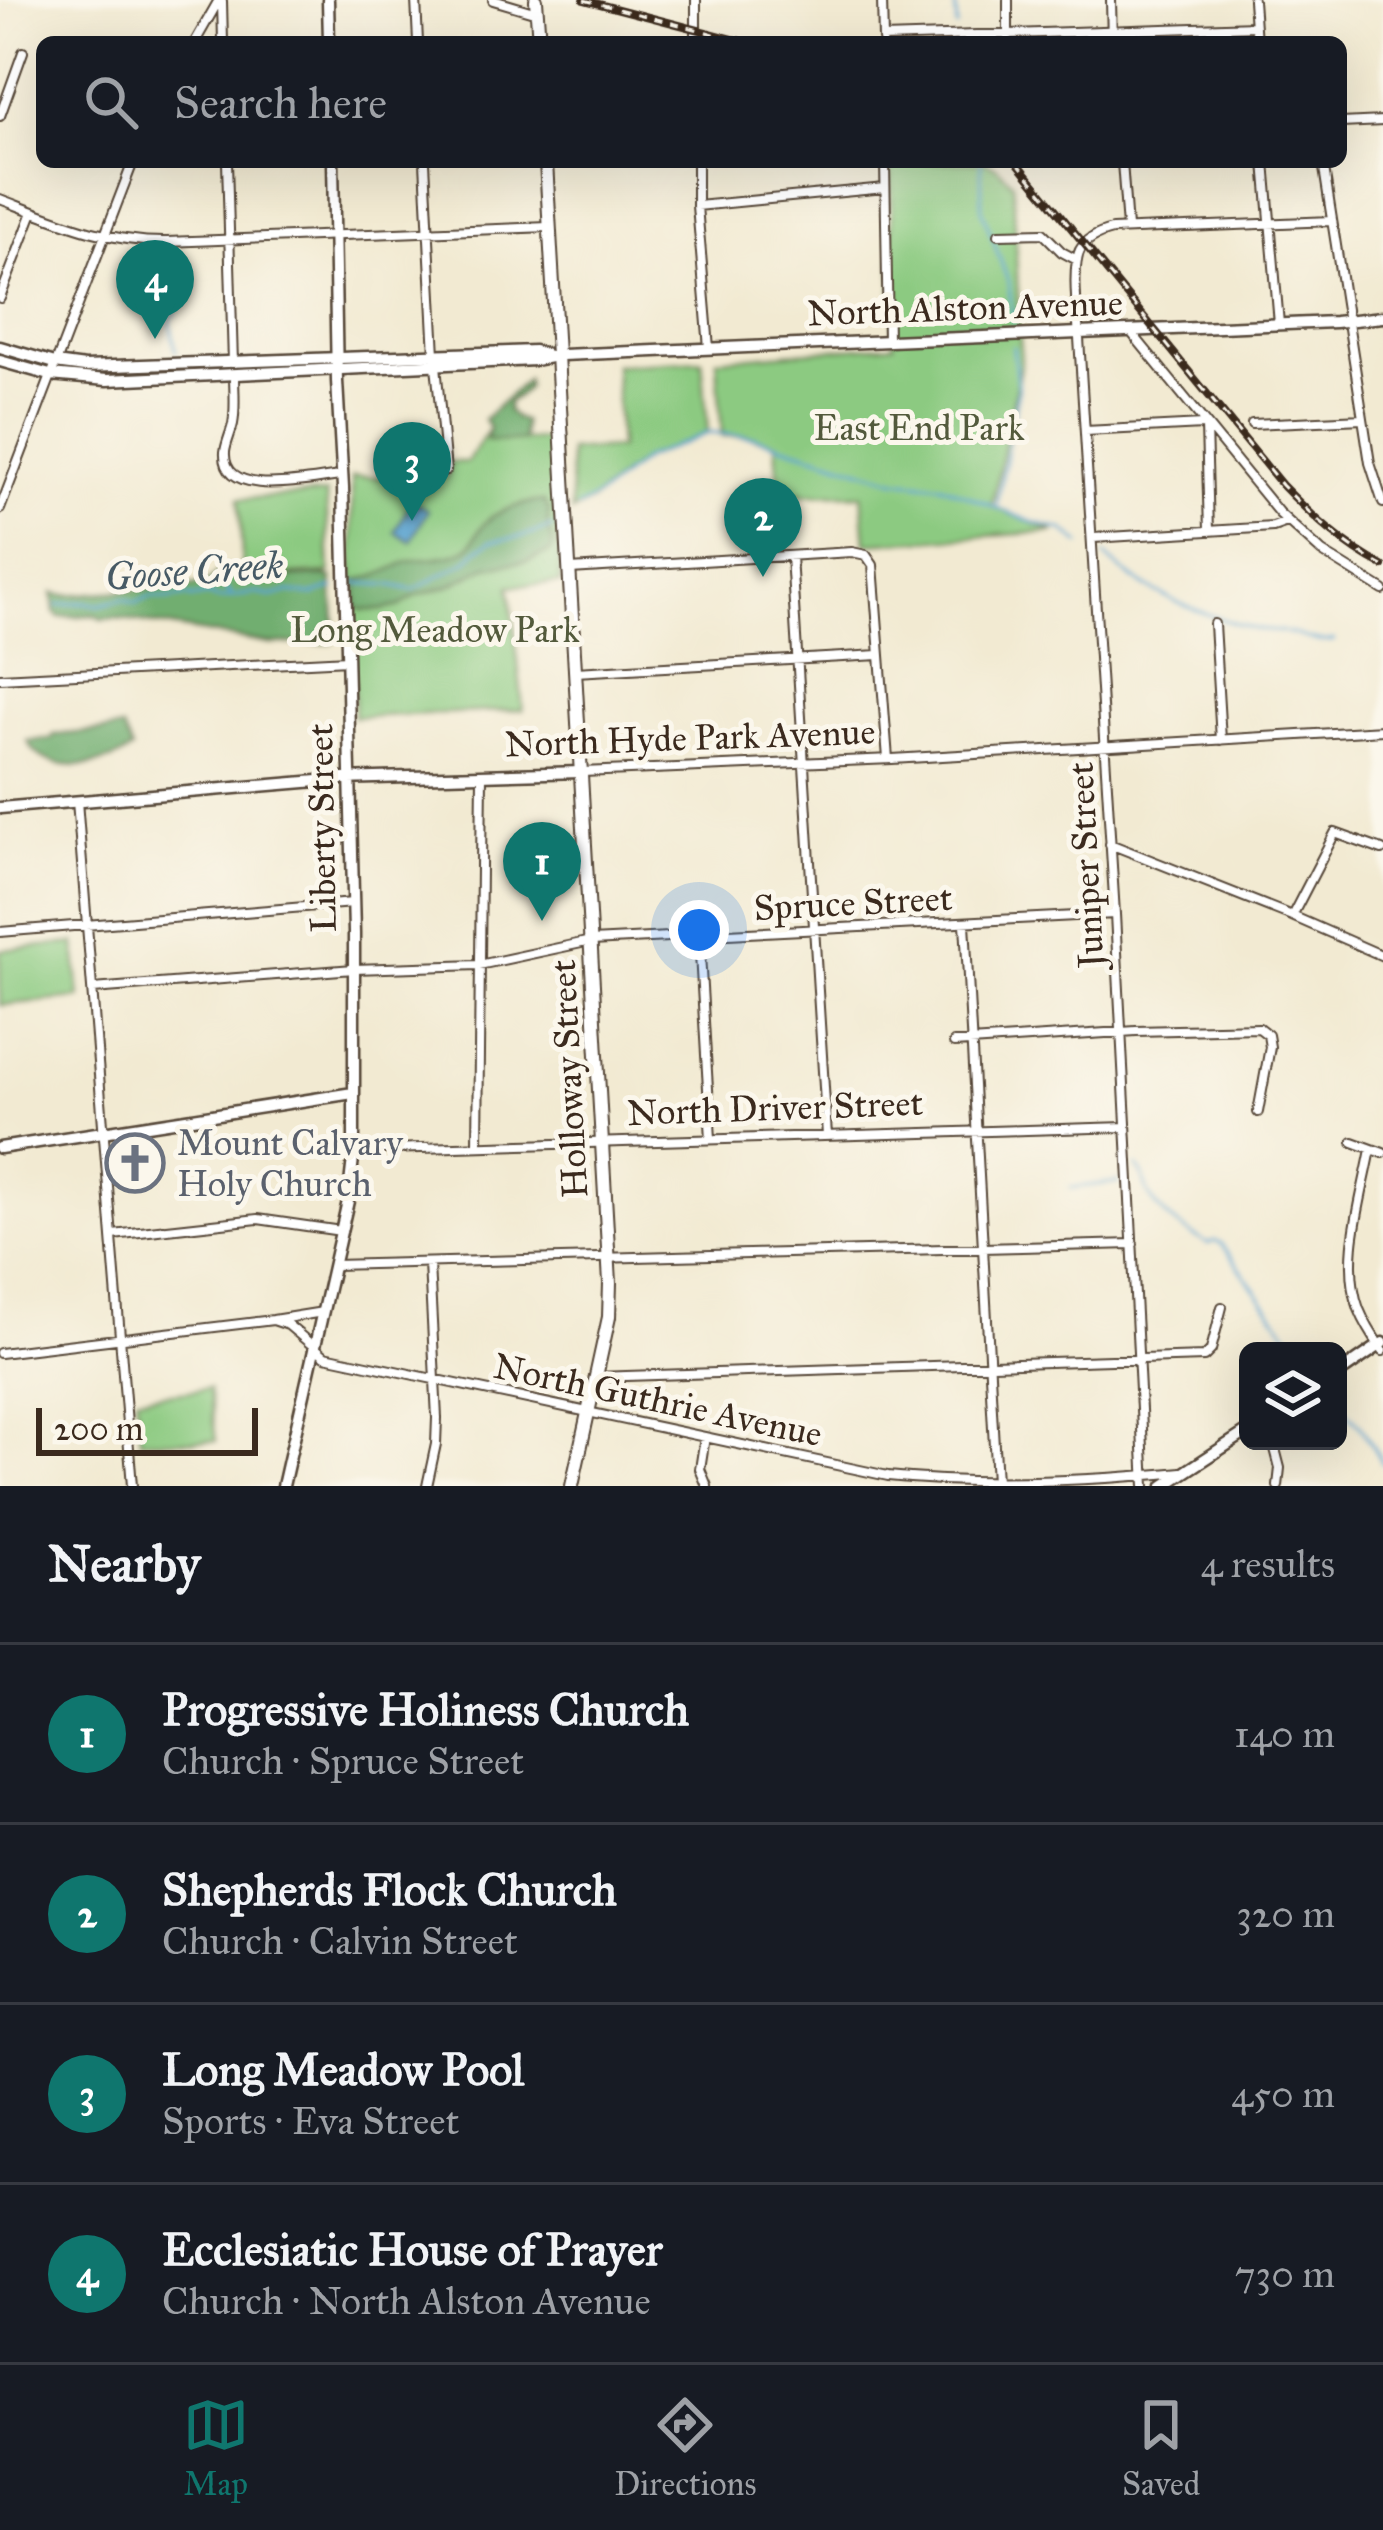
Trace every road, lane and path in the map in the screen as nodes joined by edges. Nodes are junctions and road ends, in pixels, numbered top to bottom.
1 (221, 0) edge
2 (328, 0) edge
3 (416, 0) edge
4 (493, 0) edge
5 (696, 0) edge
6 (882, 0) edge
7 (1008, 0) edge
8 (1111, 0) edge
9 (1252, 0) edge
10 (536, 6) edge
11 (1255, 26) junction
12 (1111, 30) junction
13 (199, 36) edge
14 (223, 36) edge
15 (329, 36) edge
16 (418, 36) edge
17 (538, 36) edge
18 (696, 36) edge
19 (883, 36) edge
20 (1008, 36) edge
21 (1042, 36) edge
22 (1112, 36) edge
23 (1256, 36) edge
24 (23, 52) dead end
25 (0, 71) edge
26 (14, 77) junction
27 (0, 116) edge
28 (1383, 121) edge
29 (1347, 123) edge
30 (131, 168) edge
31 (227, 168) edge
32 (333, 168) edge
33 (425, 168) edge
34 (546, 168) edge
35 (697, 168) edge
36 (885, 168) edge
37 (1122, 168) edge
38 (1265, 168) edge
39 (1324, 168) edge
40 (885, 188) junction
41 (0, 199) edge
42 (698, 206) junction
43 (33, 212) junction
44 (1332, 221) junction
45 (1270, 224) junction
46 (550, 227) junction
47 (1127, 228) junction
48 (429, 232) junction
49 (999, 234) dead end
50 (104, 236) junction
51 (335, 236) junction
52 (229, 240) junction
53 (1077, 260) junction
54 (0, 298) edge
55 (1383, 317) edge
56 (1348, 321) junction
57 (1279, 324) junction
58 (1130, 330) junction
59 (1079, 333) junction
60 (888, 341) junction
61 (0, 347) edge
62 (709, 348) junction
63 (553, 355) junction
64 (436, 360) junction
65 (0, 361) edge
66 (336, 365) junction
67 (52, 369) junction
68 (234, 369) junction
69 (1363, 419) junction
70 (1252, 424) dead end
71 (1206, 425) junction
72 (1085, 431) junction
73 (446, 471) dead end
74 (342, 476) junction
75 (1, 501) edge
76 (1383, 503) edge
77 (1287, 522) junction
78 (1209, 531) junction
79 (1093, 538) junction
80 (791, 556) junction
81 (570, 569) junction
82 (1383, 590) edge
83 (1214, 624) dead end
84 (879, 655) junction
85 (348, 660) junction
86 (798, 660) junction
87 (575, 672) junction
88 (0, 678) edge
89 (1383, 730) edge
90 (1221, 740) junction
91 (1105, 748) junction
92 (888, 759) junction
93 (804, 764) junction
94 (581, 772) junction
95 (482, 775) junction
96 (350, 779) junction
97 (77, 801) junction
98 (0, 808) edge
99 (1110, 844) junction
100 (1382, 850) edge
101 (353, 903) junction
102 (1115, 914) junction
103 (1292, 916) junction
104 (965, 923) junction
105 (88, 925) junction
106 (815, 931) junction
107 (0, 932) edge
108 (699, 937) junction
109 (590, 941) junction
110 (1383, 956) edge
111 (479, 965) junction
112 (354, 968) junction
113 (93, 989) junction
114 (1121, 1032) junction
115 (971, 1042) junction
116 (954, 1043) dead end
117 (353, 1093) junction
118 (1258, 1112) dead end
119 (1126, 1127) junction
120 (105, 1131) junction
121 (976, 1131) junction
122 (826, 1136) junction
123 (711, 1139) junction
124 (602, 1142) junction
125 (1352, 1142) dead end
126 (478, 1146) junction
127 (0, 1148) edge
128 (1371, 1149) junction
129 (353, 1150) junction
130 (1383, 1153) edge
131 (341, 1231) junction
132 (113, 1235) junction
133 (1133, 1244) junction
134 (982, 1248) junction
135 (608, 1258) junction
136 (429, 1264) junction
137 (334, 1265) junction
138 (1222, 1307) dead end
139 (323, 1312) junction
140 (273, 1321) junction
141 (121, 1339) junction
142 (1382, 1347) edge
143 (314, 1349) junction
144 (0, 1353) edge
145 (1138, 1360) junction
146 (989, 1364) junction
147 (1347, 1368) edge
148 (596, 1376) junction
149 (435, 1379) junction
150 (588, 1411) junction
151 (705, 1436) junction
152 (1239, 1437) edge
153 (1275, 1450) edge
154 (1188, 1471) junction
155 (996, 1481) junction
156 (1145, 1482) edge
157 (133, 1486) edge
158 (283, 1486) edge
159 (427, 1486) edge
160 (572, 1486) edge
161 (707, 1486) edge
162 (1164, 1486) edge
163 (1278, 1486) edge

1 - 13 street
1 - 14 street
2 - 15 street
3 - 16 street
4 - 10 street
5 - 18 street
6 - 19 street
7 - 20 street
8 - 12 street
9 - 11 street
10 - 17 main road
11 - 12 street
11 - 23 street
12 - 21 street
12 - 22 street
24 - 26 street
25 - 26 street
26 - 27 street
28 - 29 street
30 - 50 street
31 - 52 street
32 - 51 street, Liberty Street
33 - 48 street
34 - 46 main road, Holloway Street
35 - 42 street
36 - 40 street
37 - 47 street
38 - 45 street
39 - 44 street
40 - 42 street
40 - 60 street
41 - 43 street
42 - 62 street
43 - 50 street
43 - 54 street
44 - 45 street
44 - 56 street
45 - 47 street
45 - 57 street
46 - 48 street
46 - 63 main road, Holloway Street
47 - 53 street, Juniper Street
48 - 51 street
48 - 64 street
49 - 53 street
50 - 52 street
50 - 67 street
51 - 52 street
51 - 66 street, Liberty Street
52 - 68 street
53 - 59 street, Juniper Street
55 - 56 street, North Alston Avenue
56 - 57 street, North Alston Avenue
56 - 69 street
57 - 58 street, North Alston Avenue
58 - 59 street, North Alston Avenue
58 - 71 street
59 - 60 street, North Alston Avenue
59 - 72 street, Juniper Street
60 - 62 street, North Alston Avenue
61 - 67 street, North Alston Avenue
62 - 63 street, North Alston Avenue
63 - 64 street, North Alston Avenue
63 - 81 main road, Holloway Street
64 - 66 street, North Alston Avenue
64 - 73 street
65 - 67 street, North Alston Avenue
66 - 68 street, North Alston Avenue
66 - 74 street, Liberty Street
67 - 68 street, North Alston Avenue
67 - 75 street
68 - 74 street
69 - 70 street
69 - 76 street
71 - 72 street
71 - 77 street
71 - 78 street
72 - 79 street, Juniper Street
74 - 85 street, Liberty Street
77 - 78 street
77 - 82 street
78 - 79 street
79 - 91 street, Juniper Street
80 - 81 street
80 - 84 street
80 - 86 street
81 - 87 main road, Holloway Street
83 - 90 street
84 - 86 street
84 - 92 street
85 - 88 street
85 - 96 street, Liberty Street
86 - 87 street
86 - 93 street
87 - 94 main road, Holloway Street
89 - 90 street, North Hyde Park Avenue
90 - 91 street, North Hyde Park Avenue
91 - 92 street, North Hyde Park Avenue
91 - 99 street, Juniper Street
92 - 93 street, North Hyde Park Avenue
93 - 94 street, North Hyde Park Avenue
93 - 106 street
94 - 95 street, North Hyde Park Avenue
94 - 109 main road, Holloway Street
95 - 96 street, North Hyde Park Avenue
95 - 111 street
96 - 97 street, North Hyde Park Avenue
96 - 101 street, Liberty Street
97 - 98 street, North Hyde Park Avenue
97 - 105 street
99 - 102 street, Juniper Street
99 - 103 street
100 - 103 street
101 - 105 street
101 - 112 street, Liberty Street
102 - 104 street, Spruce Street
102 - 114 street, Juniper Street
103 - 110 street
104 - 106 street, Spruce Street
104 - 115 street
105 - 107 street
105 - 113 street
106 - 108 street, Spruce Street
106 - 122 street
108 - 109 street, Spruce Street
108 - 123 street
109 - 111 street, Spruce Street
109 - 124 main road, Holloway Street
111 - 112 street, Spruce Street
111 - 126 street
112 - 113 street, Spruce Street
112 - 117 street, Liberty Street
113 - 120 street
114 - 115 street
114 - 118 street
114 - 119 street, Juniper Street
115 - 116 street
115 - 121 street
117 - 120 street
117 - 129 street, Liberty Street
119 - 121 street, North Driver Street
119 - 133 street, Juniper Street
120 - 127 street
120 - 132 street
121 - 122 street, North Driver Street
121 - 134 street
122 - 123 street, North Driver Street
123 - 124 street, North Driver Street
124 - 126 street, North Driver Street
124 - 135 main road, Holloway Street
125 - 128 street
126 - 129 street, North Driver Street
128 - 130 street
128 - 142 street
129 - 131 street, Liberty Street
131 - 132 street
131 - 137 street, Liberty Street
132 - 141 street
133 - 134 street
133 - 145 street, Juniper Street
134 - 135 street
134 - 146 street
135 - 136 street
135 - 148 main road, Holloway Street
136 - 137 street
136 - 149 street
137 - 139 street, Liberty Street
138 - 145 street
139 - 140 street
139 - 143 street, Liberty Street
140 - 141 street
140 - 143 street, North Guthrie Avenue
141 - 144 street
141 - 157 street
142 - 147 street
143 - 149 street, North Guthrie Avenue
143 - 158 street, Liberty Street
145 - 146 street
145 - 156 street, Juniper Street
146 - 148 street
146 - 155 street
148 - 150 main road, Holloway Street
149 - 150 street, North Guthrie Avenue
149 - 159 street
150 - 151 street, North Guthrie Avenue
150 - 160 main road, Holloway Street
151 - 155 street, North Guthrie Avenue
151 - 161 street
152 - 154 street
153 - 163 street
154 - 156 street, North Guthrie Avenue
154 - 162 street
155 - 156 street, North Guthrie Avenue

